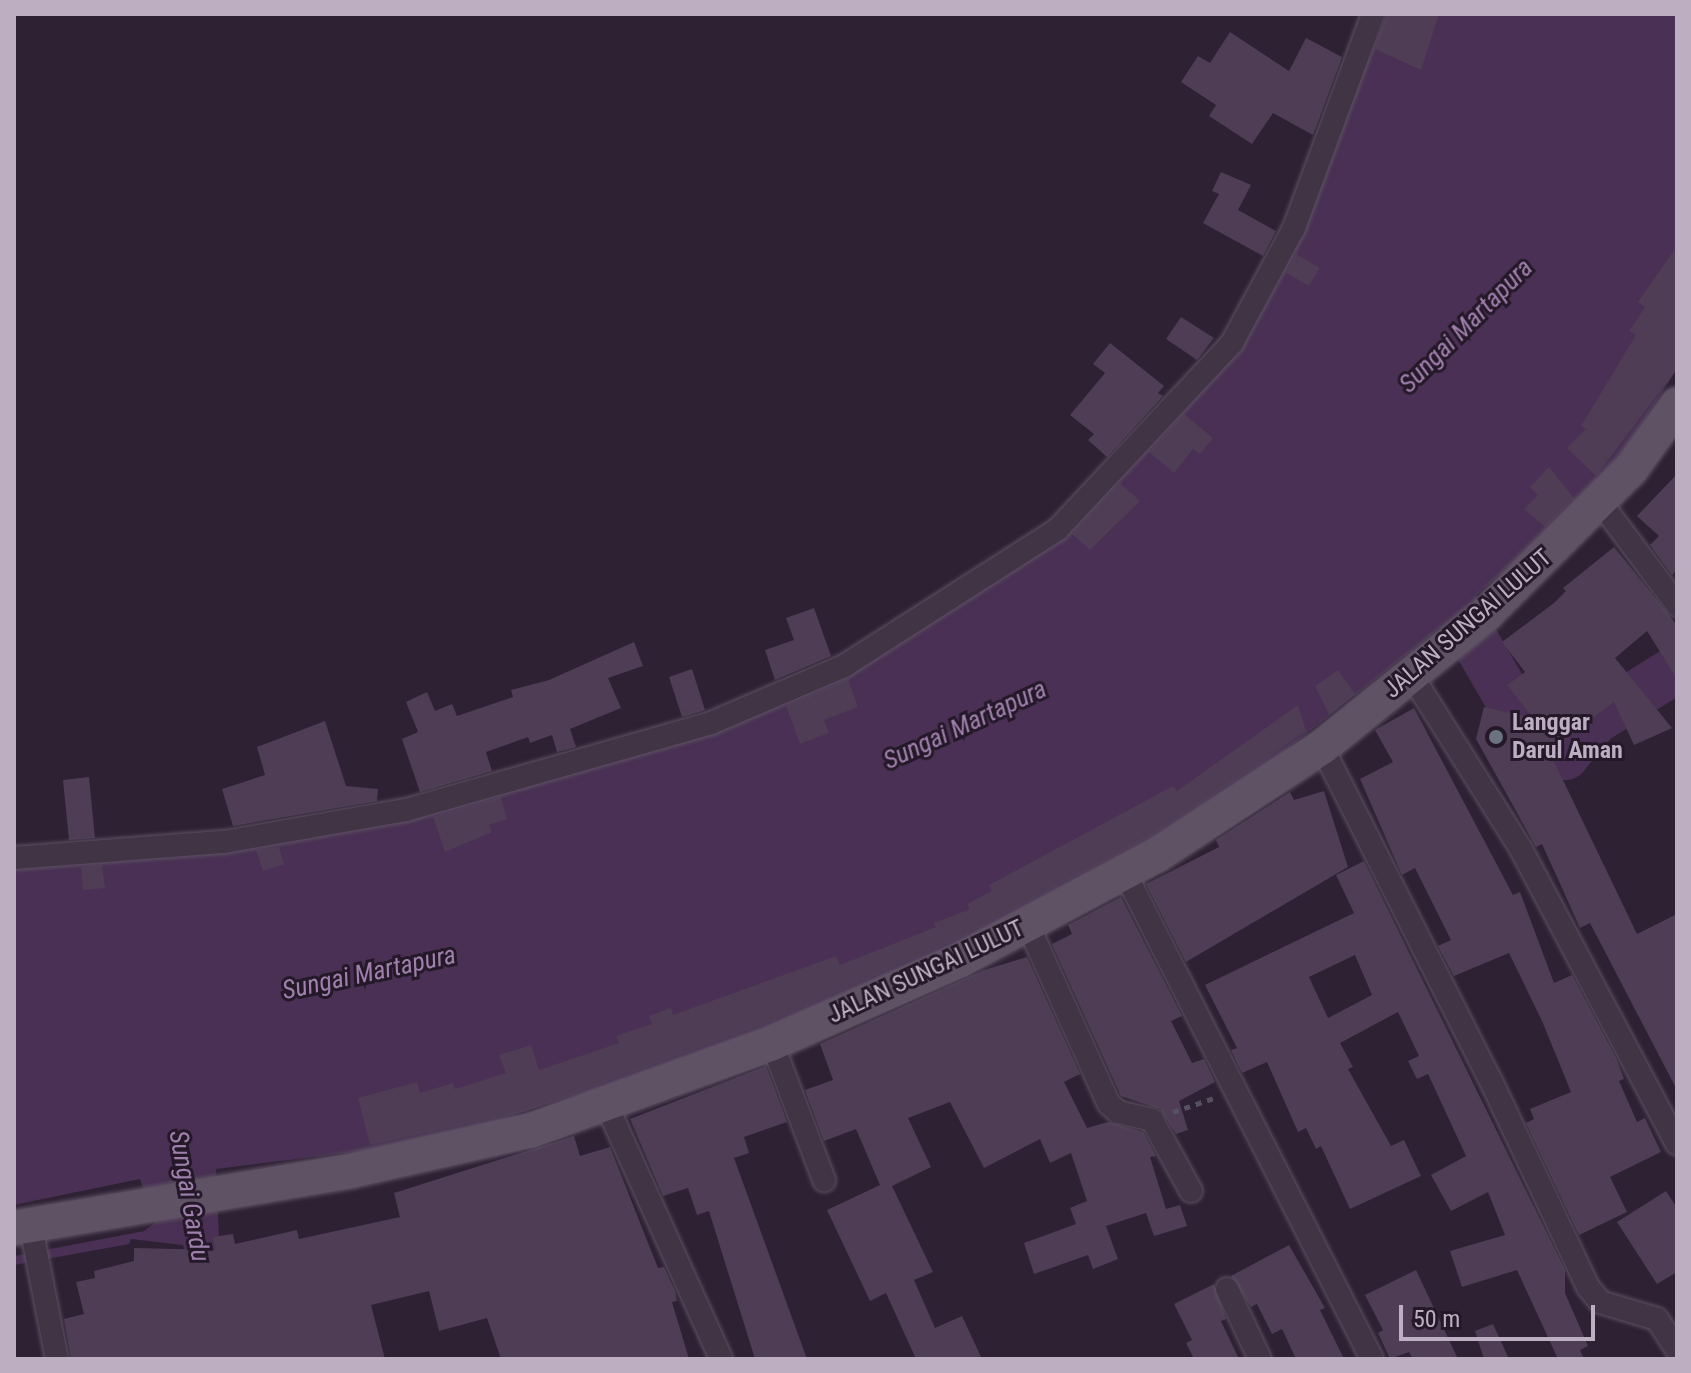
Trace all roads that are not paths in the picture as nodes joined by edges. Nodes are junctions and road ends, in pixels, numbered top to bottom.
1 (1373, 14) edge
2 (1674, 418) edge
3 (1600, 502) junction
4 (1677, 605) edge
5 (1412, 676) junction
6 (1322, 747) junction
7 (14, 858) edge
8 (1125, 873) junction
9 (1028, 925) junction
10 (772, 1043) junction
11 (607, 1106) junction
12 (1677, 1144) edge
13 (824, 1180) dead end
14 (1191, 1191) dead end
15 (26, 1230) edge
16 (1227, 1289) dead end
17 (1677, 1350) edge
18 (57, 1359) edge
19 (721, 1359) edge
20 (1260, 1359) edge
21 (1372, 1359) edge

1 - 7 street
2 - 3 main road, JALAN SUNGAI LULUT
3 - 4 street
3 - 5 main road, JALAN SUNGAI LULUT
5 - 6 main road, JALAN SUNGAI LULUT
5 - 12 street
6 - 8 main road, JALAN SUNGAI LULUT
6 - 17 street
8 - 9 main road, JALAN SUNGAI LULUT
8 - 21 street
9 - 10 main road, JALAN SUNGAI LULUT
9 - 14 street
10 - 11 main road, JALAN SUNGAI LULUT
10 - 13 street
11 - 15 main road, JALAN SUNGAI LULUT
11 - 19 street
15 - 18 street
16 - 20 street

